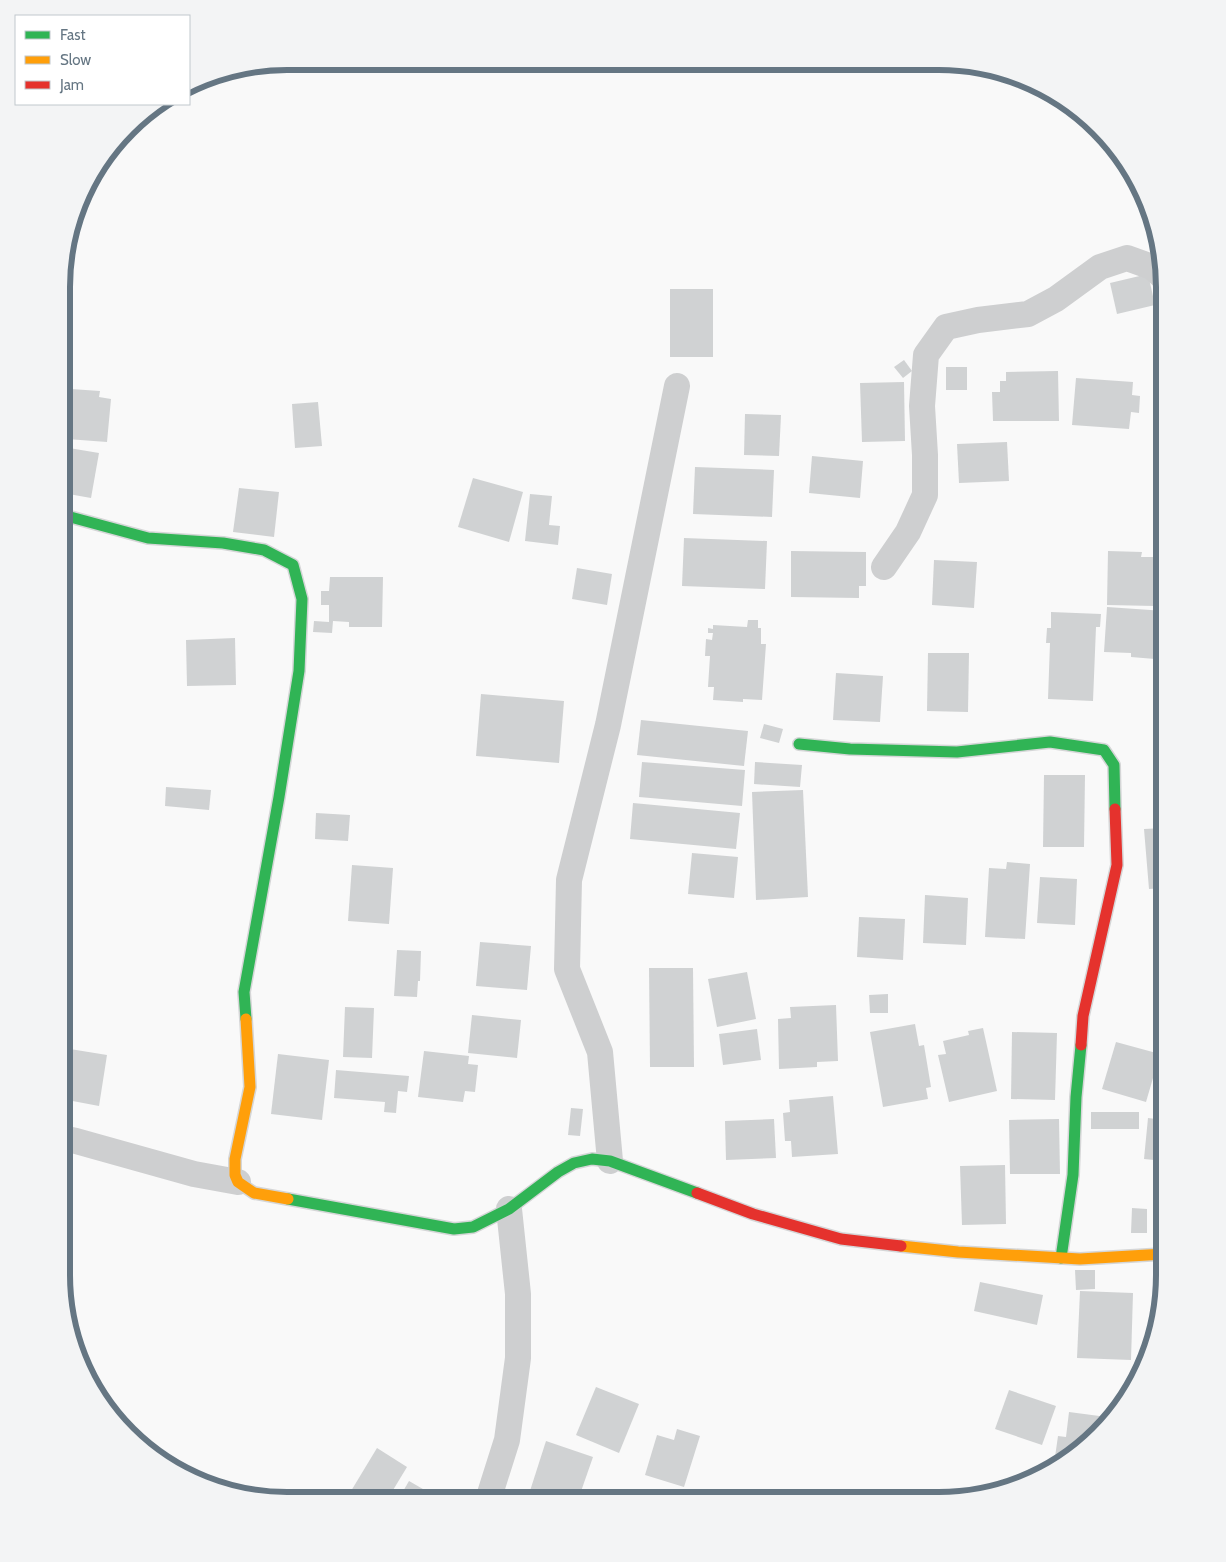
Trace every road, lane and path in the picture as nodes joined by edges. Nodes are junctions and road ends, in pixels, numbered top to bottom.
1 (1156, 270) edge
2 (677, 386) dead end
3 (70, 518) edge
4 (884, 567) dead end
5 (799, 744) dead end
6 (70, 1140) edge
7 (610, 1161) junction
8 (238, 1182) junction
9 (509, 1210) junction
10 (1156, 1254) edge
11 (1061, 1258) junction
12 (491, 1492) edge

1 - 4 street
2 - 7 street
3 - 8 street
5 - 11 street
6 - 8 street
7 - 9 street
7 - 11 street
8 - 9 street
9 - 12 street
10 - 11 street

